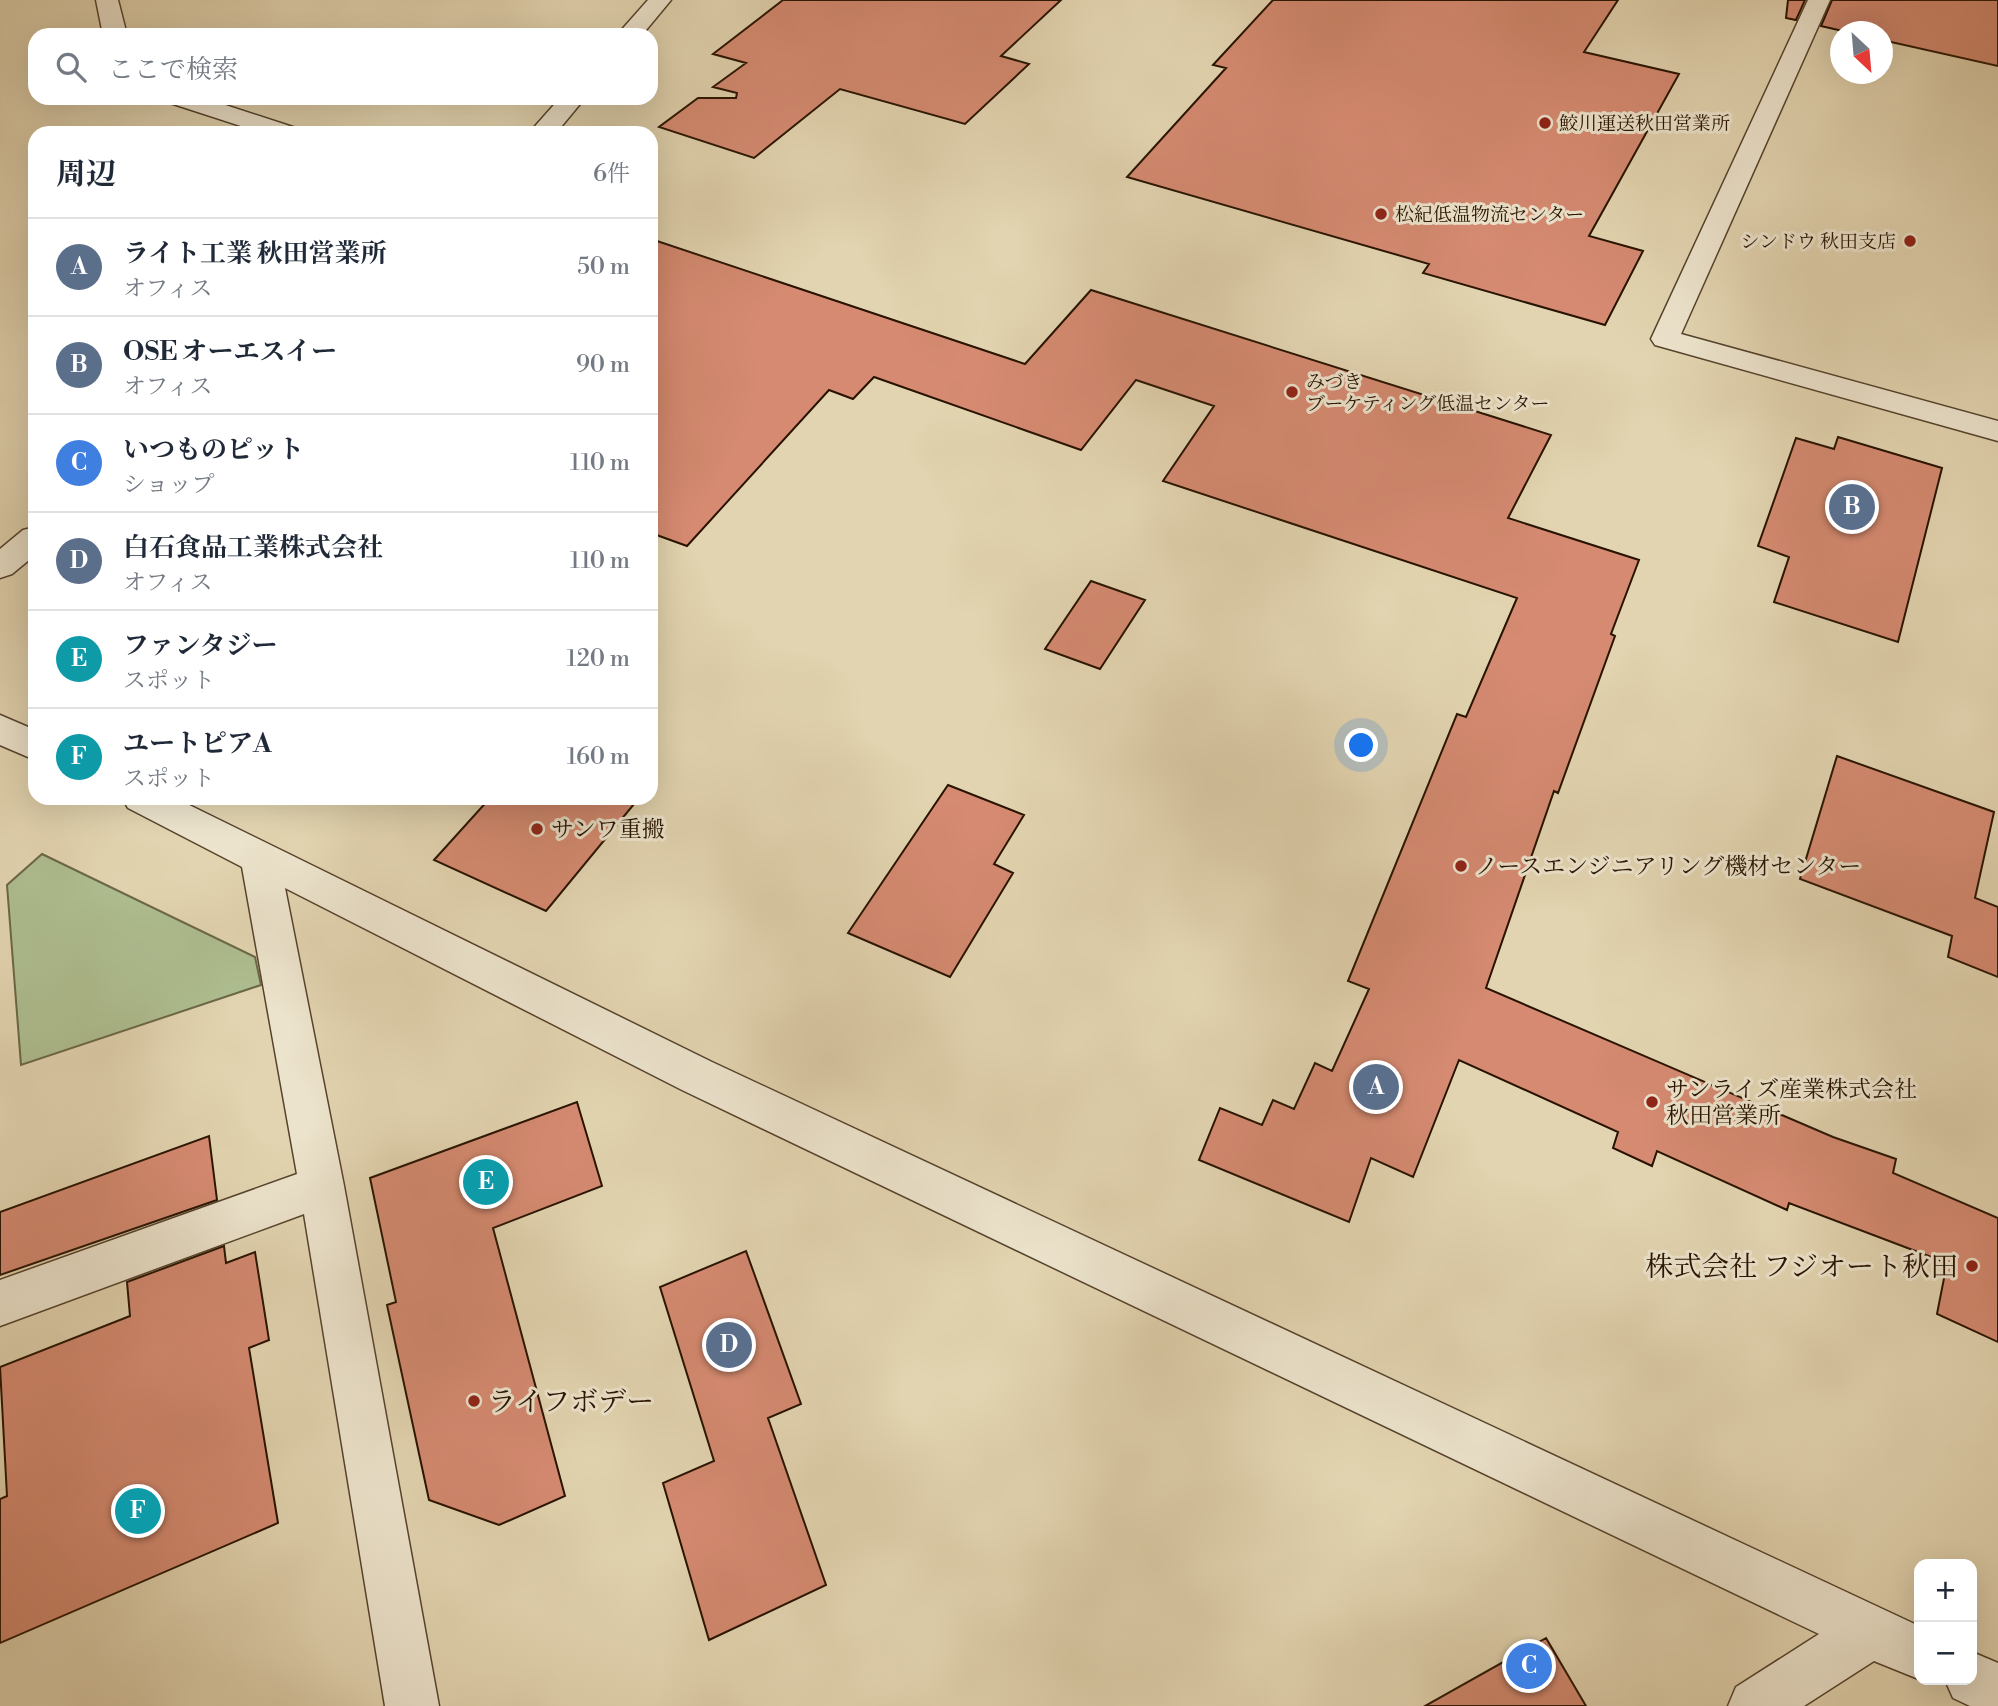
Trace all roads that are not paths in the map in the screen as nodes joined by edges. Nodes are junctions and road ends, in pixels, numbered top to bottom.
1 (107, 0) edge
2 (660, 0) edge
3 (1819, 0) edge
4 (113, 28) edge
5 (635, 28) edge
6 (201, 105) edge
7 (567, 105) edge
8 (265, 126) edge
9 (548, 126) edge
10 (1998, 431) edge
11 (28, 544) edge
12 (0, 566) edge
13 (0, 729) edge
14 (28, 743) edge
15 (155, 805) edge
16 (260, 858) junction
17 (322, 1186) junction
18 (0, 1304) edge
19 (1871, 1632) junction
20 (1914, 1652) edge
21 (1977, 1681) edge
22 (1998, 1691) edge
23 (412, 1706) edge
24 (1755, 1706) edge

1 - 4 street
2 - 5 street
3 - 10 street
6 - 8 street
7 - 9 street
11 - 12 street
13 - 14 street
15 - 16 street
16 - 17 street
16 - 19 street
17 - 18 street
17 - 23 street
19 - 20 street
19 - 24 street
21 - 22 street

